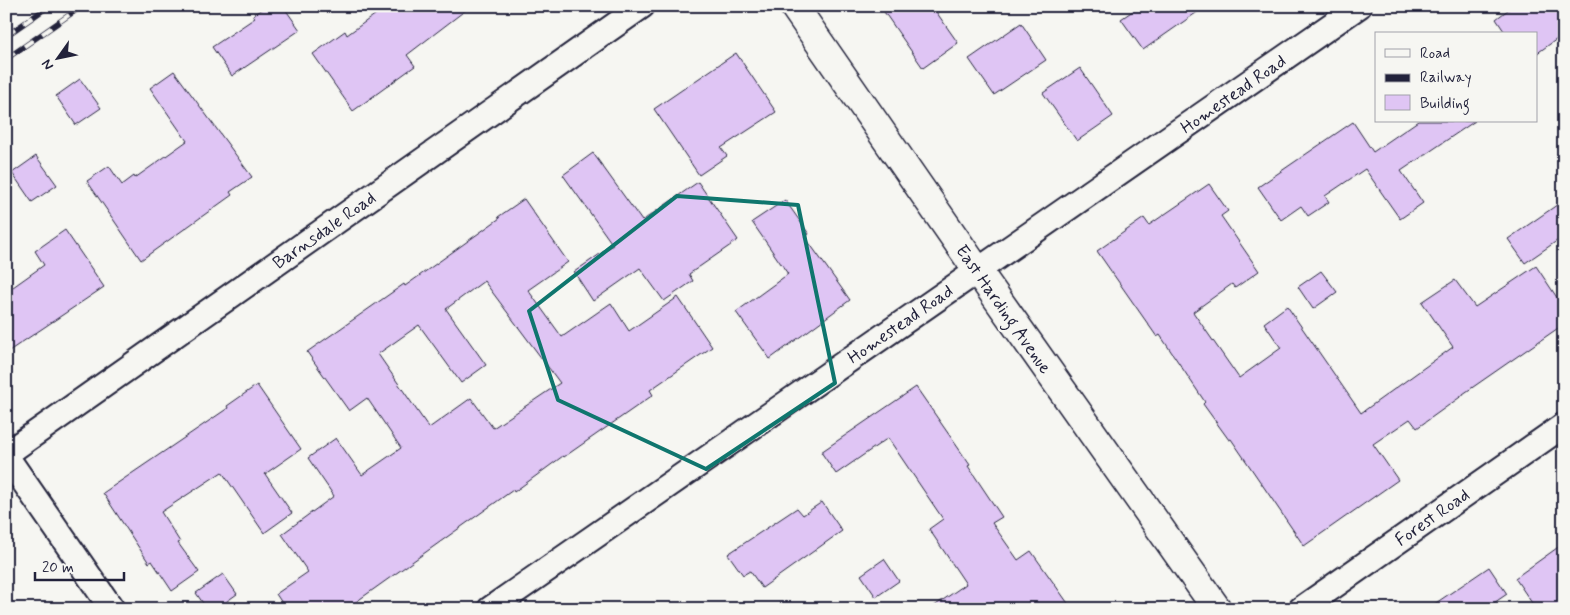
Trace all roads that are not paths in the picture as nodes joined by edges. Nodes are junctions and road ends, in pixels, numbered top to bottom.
1 (642, 6) edge
2 (794, 6) edge
3 (1359, 6) edge
4 (977, 270) junction
5 (1564, 425) edge
6 (6, 455) edge
7 (112, 609) edge
8 (490, 609) edge
9 (1217, 609) edge
10 (1301, 609) edge

1 - 6 street, Barnsdale Road
2 - 4 street, East Harding Avenue
3 - 4 street, Homestead Road
4 - 8 street, Homestead Road
4 - 9 street, East Harding Avenue
5 - 10 street, Forest Road
6 - 7 street

